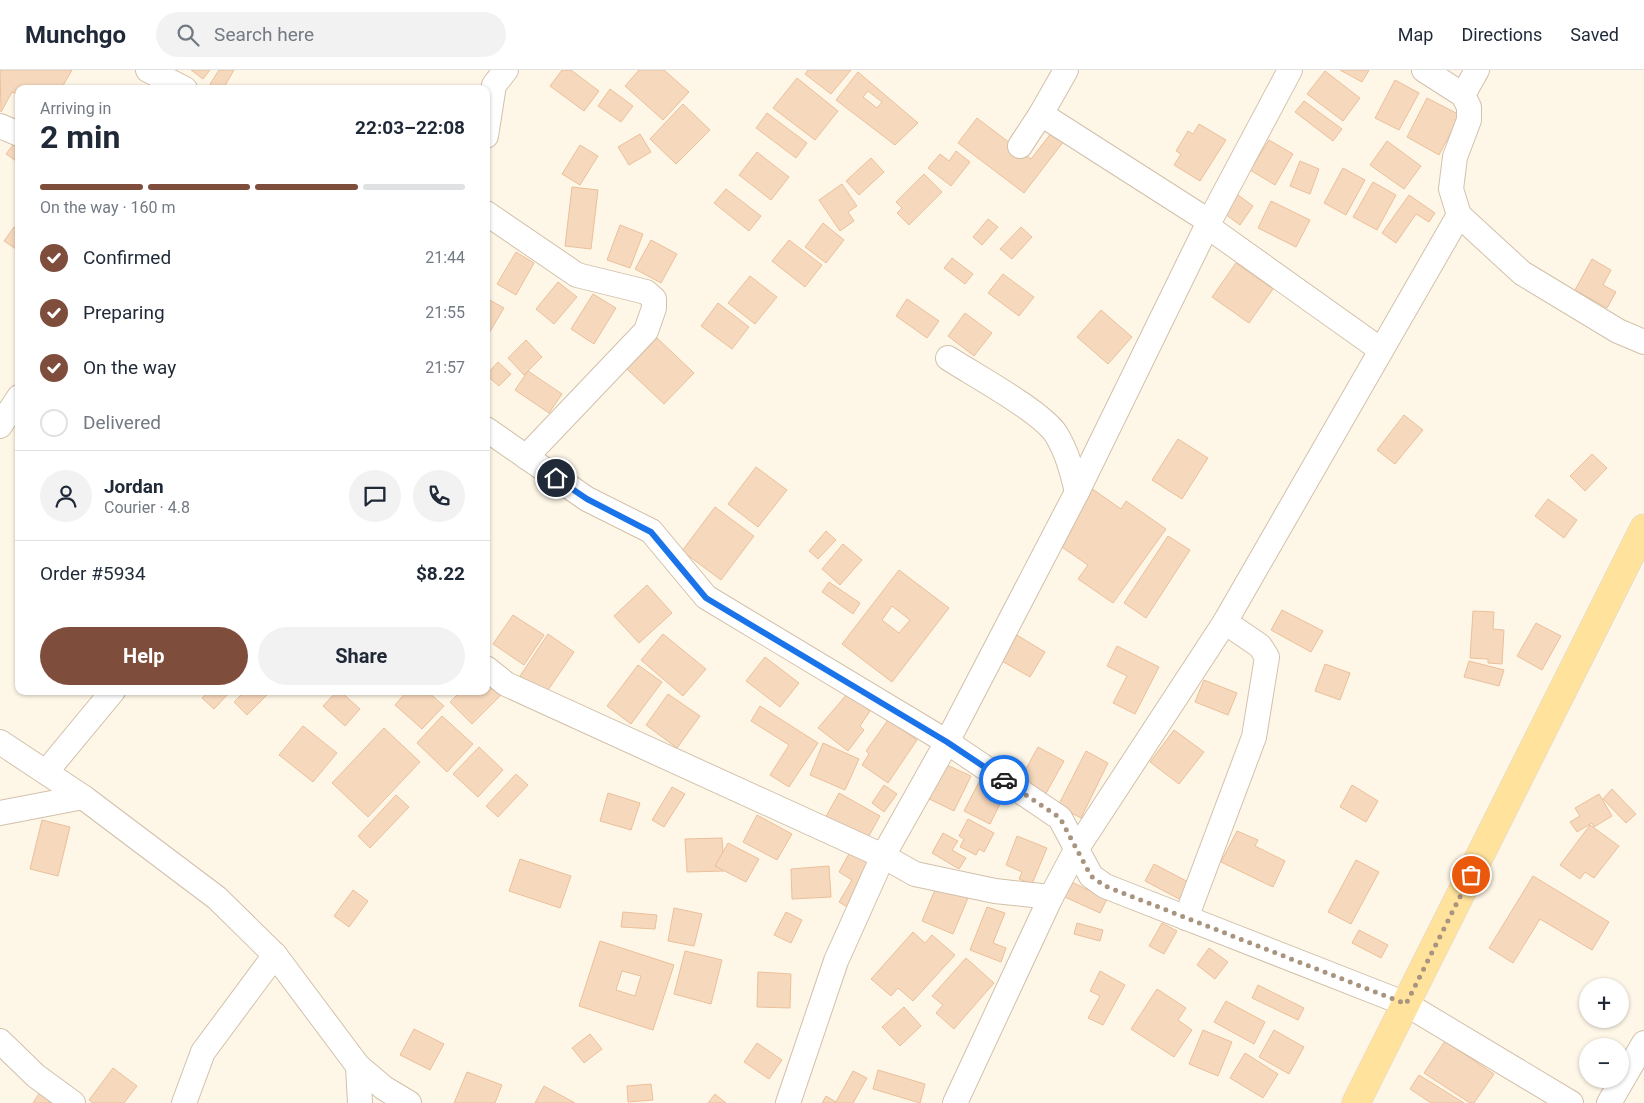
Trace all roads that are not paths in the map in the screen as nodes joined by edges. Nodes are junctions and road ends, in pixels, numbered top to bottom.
1 (148, 70) edge
2 (1066, 70) edge
3 (1290, 70) edge
4 (1424, 70) edge
5 (1477, 70) edge
6 (495, 75) edge
7 (177, 85) edge
8 (1463, 95) junction
9 (490, 109) edge
10 (1042, 114) junction
11 (0, 126) edge
12 (15, 132) edge
13 (1020, 146) dead end
14 (490, 216) edge
15 (1459, 216) junction
16 (1208, 224) junction
17 (1644, 342) edge
18 (1381, 350) junction
19 (948, 358) dead end
20 (15, 403) edge
21 (0, 426) edge
22 (490, 432) edge
23 (526, 457) junction
24 (1077, 492) junction
25 (1644, 528) edge
26 (1225, 622) junction
27 (490, 671) edge
28 (110, 695) edge
29 (0, 742) edge
30 (947, 742) junction
31 (46, 772) junction
32 (83, 797) junction
33 (0, 813) edge
34 (1076, 850) junction
35 (883, 856) junction
36 (1051, 897) junction
37 (1186, 918) junction
38 (274, 955) junction
39 (1406, 1004) junction
40 (0, 1041) edge
41 (1644, 1043) edge
42 (358, 1066) junction
43 (72, 1103) edge
44 (184, 1103) edge
45 (360, 1103) edge
46 (409, 1103) edge
47 (788, 1103) edge
48 (955, 1103) edge
49 (1356, 1103) edge
50 (1571, 1103) edge
51 (1609, 1103) edge

1 - 7 street
2 - 10 street
3 - 16 street
4 - 8 street
5 - 8 street
6 - 9 street
8 - 15 street
10 - 13 street
10 - 16 street
11 - 12 street
14 - 23 street
15 - 17 street
15 - 18 street
16 - 18 street
16 - 24 street
18 - 26 street
19 - 24 street
20 - 21 street
22 - 23 street
23 - 30 street
24 - 30 street
25 - 39 main road
26 - 34 street
26 - 37 street
27 - 35 street
28 - 31 street
29 - 31 street
30 - 34 street
30 - 35 street
31 - 32 street
32 - 33 street
32 - 38 street
34 - 36 street
34 - 37 street
35 - 36 street
35 - 47 street
36 - 48 street
37 - 39 street
38 - 42 street
38 - 44 street
39 - 49 main road
39 - 50 street
40 - 43 street
41 - 51 street
42 - 45 street
42 - 46 street

